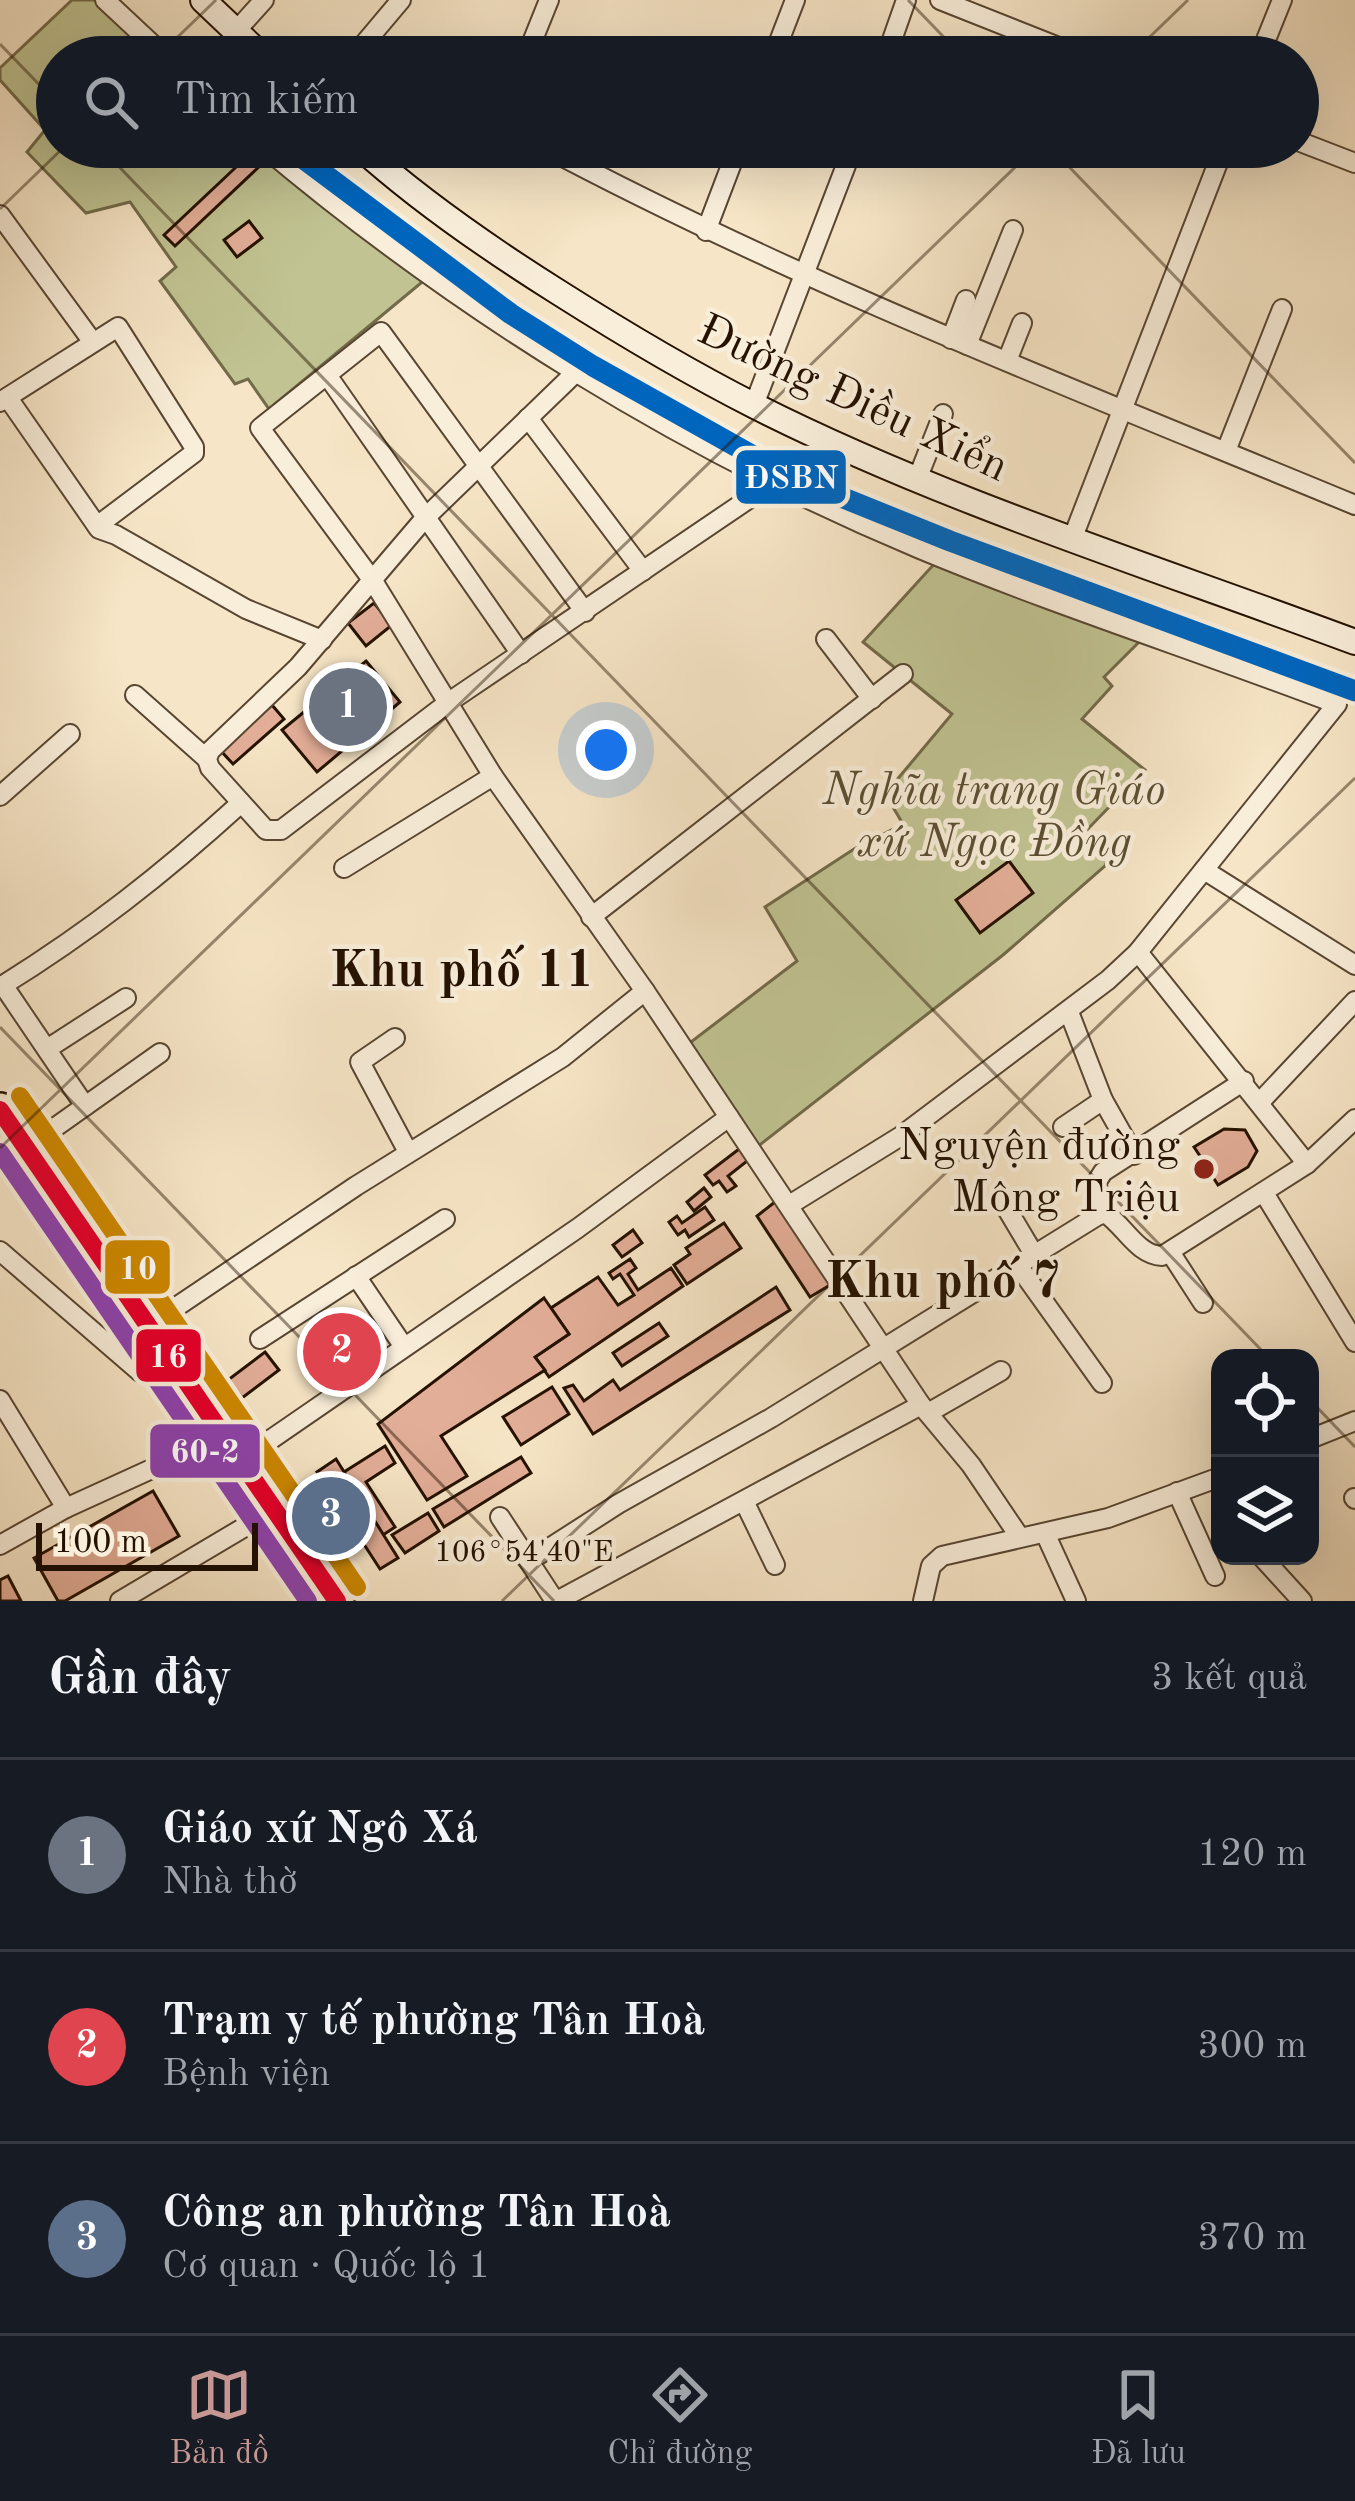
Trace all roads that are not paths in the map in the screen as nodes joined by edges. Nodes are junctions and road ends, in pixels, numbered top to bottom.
1 (104, 0) edge
2 (203, 0) edge
3 (264, 0) edge
4 (401, 0) edge
5 (549, 0) edge
6 (795, 0) edge
7 (906, 0) edge
8 (940, 0) edge
9 (1282, 0) edge
10 (236, 32) junction
11 (143, 36) edge
12 (240, 36) edge
13 (371, 36) edge
14 (534, 36) edge
15 (781, 36) edge
16 (893, 36) edge
17 (1031, 36) edge
18 (1267, 36) edge
19 (1319, 149) edge
20 (1355, 163) edge
21 (291, 168) edge
22 (384, 168) edge
23 (584, 168) edge
24 (730, 168) edge
25 (845, 168) edge
26 (1216, 168) edge
27 (0, 214) edge
28 (1013, 230) dead end
29 (706, 231) junction
30 (806, 275) junction
31 (966, 300) dead end
32 (1282, 309) dead end
33 (1022, 323) dead end
34 (92, 341) junction
35 (959, 342) junction
36 (1006, 361) junction
37 (576, 372) junction
38 (327, 375) junction
39 (4, 400) edge
40 (754, 405) junction
41 (1121, 410) junction
42 (943, 414) dead end
43 (528, 418) junction
44 (1226, 451) junction
45 (478, 466) junction
46 (918, 477) junction
47 (770, 479) junction
48 (1355, 505) edge
49 (425, 518) junction
50 (97, 526) junction
51 (1073, 537) junction
52 (643, 571) junction
53 (373, 580) junction
54 (584, 612) junction
55 (826, 638) dead end
56 (322, 640) junction
57 (1355, 642) edge
58 (521, 654) junction
59 (903, 674) dead end
60 (135, 694) dead end
61 (872, 699) junction
62 (449, 702) junction
63 (1346, 708) edge
64 (70, 734) dead end
65 (207, 759) junction
66 (493, 776) junction
67 (0, 796) edge
68 (241, 803) junction
69 (344, 868) dead end
70 (1204, 869) junction
71 (591, 916) junction
72 (1138, 952) junction
73 (1355, 965) edge
74 (2, 986) edge
75 (645, 991) junction
76 (126, 998) dead end
77 (1355, 1001) edge
78 (1070, 1012) junction
79 (394, 1038) dead end
80 (47, 1049) junction
81 (160, 1053) dead end
82 (1244, 1081) junction
83 (1103, 1100) junction
84 (1260, 1102) junction
85 (85, 1106) junction
86 (0, 1110) edge
87 (729, 1118) junction
88 (1355, 1119) edge
89 (1063, 1127) dead end
90 (26, 1148) junction
91 (408, 1152) junction
92 (1134, 1155) junction
93 (1307, 1164) junction
94 (1264, 1193) junction
95 (1001, 1198) dead end
96 (791, 1204) junction
97 (1105, 1213) junction
98 (445, 1219) dead end
99 (0, 1251) edge
100 (1169, 1252) junction
101 (1027, 1261) junction
102 (356, 1276) junction
103 (1203, 1304) dead end
104 (148, 1326) junction
105 (260, 1339) dead end
106 (1355, 1342) edge
107 (404, 1347) junction
108 (884, 1348) junction
109 (174, 1365) junction
110 (1001, 1371) dead end
111 (1102, 1383) dead end
112 (0, 1400) edge
113 (925, 1409) junction
114 (1355, 1420) edge
115 (1319, 1435) edge
116 (232, 1448) junction
117 (1211, 1480) edge
118 (1178, 1492) junction
119 (745, 1501) junction
120 (66, 1508) junction
121 (275, 1509) junction
122 (500, 1517) dead end
123 (1045, 1534) junction
124 (1019, 1536) junction
125 (0, 1545) edge
126 (529, 1561) junction
127 (775, 1565) dead end
128 (1269, 1565) edge
129 (1215, 1576) dead end
130 (127, 1599) edge
131 (337, 1601) edge
132 (556, 1601) edge
133 (923, 1601) edge
134 (1076, 1601) edge
135 (1302, 1601) edge

1 - 11 street
2 - 10 street
3 - 10 street
4 - 13 street
5 - 14 street
6 - 15 street
7 - 16 street
8 - 17 street
9 - 18 street
10 - 12 street
19 - 20 street
21 - 37 street
22 - 40 street, Đường Điều Xiển
23 - 29 street
24 - 29 street
25 - 30 street
26 - 41 street
27 - 34 street
28 - 35 street
29 - 30 street
30 - 35 street
30 - 40 street
31 - 35 street
32 - 44 street
33 - 36 street
34 - 39 street
34 - 50 street
35 - 36 street
36 - 41 street
37 - 43 street
37 - 47 street
38 - 45 street
38 - 49 street
38 - 53 street
39 - 50 street
40 - 46 street, Đường Điều Xiển
41 - 44 street
41 - 51 street
42 - 46 street
43 - 45 street
43 - 52 street
44 - 48 street
45 - 49 street
45 - 54 street
46 - 51 street, Đường Điều Xiển
47 - 52 street
47 - 63 street
49 - 53 street
49 - 58 street
50 - 56 street
51 - 57 street, Đường Điều Xiển
52 - 54 street
53 - 56 street
53 - 62 street
54 - 58 street
55 - 61 street
56 - 65 street
58 - 62 street
59 - 61 street
60 - 65 street
61 - 71 street
62 - 66 street
62 - 68 street
63 - 70 street
64 - 67 street
65 - 68 street
66 - 69 street
66 - 71 street
68 - 74 street
70 - 72 street
70 - 73 street
71 - 75 street
72 - 78 street
72 - 82 street
74 - 80 street
75 - 87 street
75 - 91 street
76 - 80 street
77 - 84 street
78 - 83 street
78 - 96 street
79 - 91 street
80 - 85 street
81 - 85 street
82 - 84 street
82 - 92 street
83 - 89 street
83 - 92 street
84 - 93 street
85 - 90 street
86 - 90 highway
87 - 96 street
87 - 107 street
88 - 93 street
90 - 104 highway
91 - 104 street
92 - 97 street
93 - 94 street
94 - 100 street
94 - 106 street
95 - 101 street
96 - 108 street
97 - 100 street
97 - 101 street
98 - 102 street
99 - 109 street
100 - 103 street
101 - 108 street
101 - 111 street
102 - 105 street
102 - 107 street
104 - 109 highway
107 - 116 street
108 - 113 street
108 - 126 street
109 - 116 highway
110 - 113 street
112 - 120 street
113 - 119 street
113 - 124 street
114 - 115 street
116 - 120 street
116 - 121 highway
117 - 118 street
118 - 123 street
118 - 129 street
119 - 127 street
119 - 132 street
120 - 125 street
121 - 130 street
121 - 131 highway
122 - 126 street
123 - 124 street
123 - 134 street
124 - 133 street
126 - 132 street
128 - 135 street

